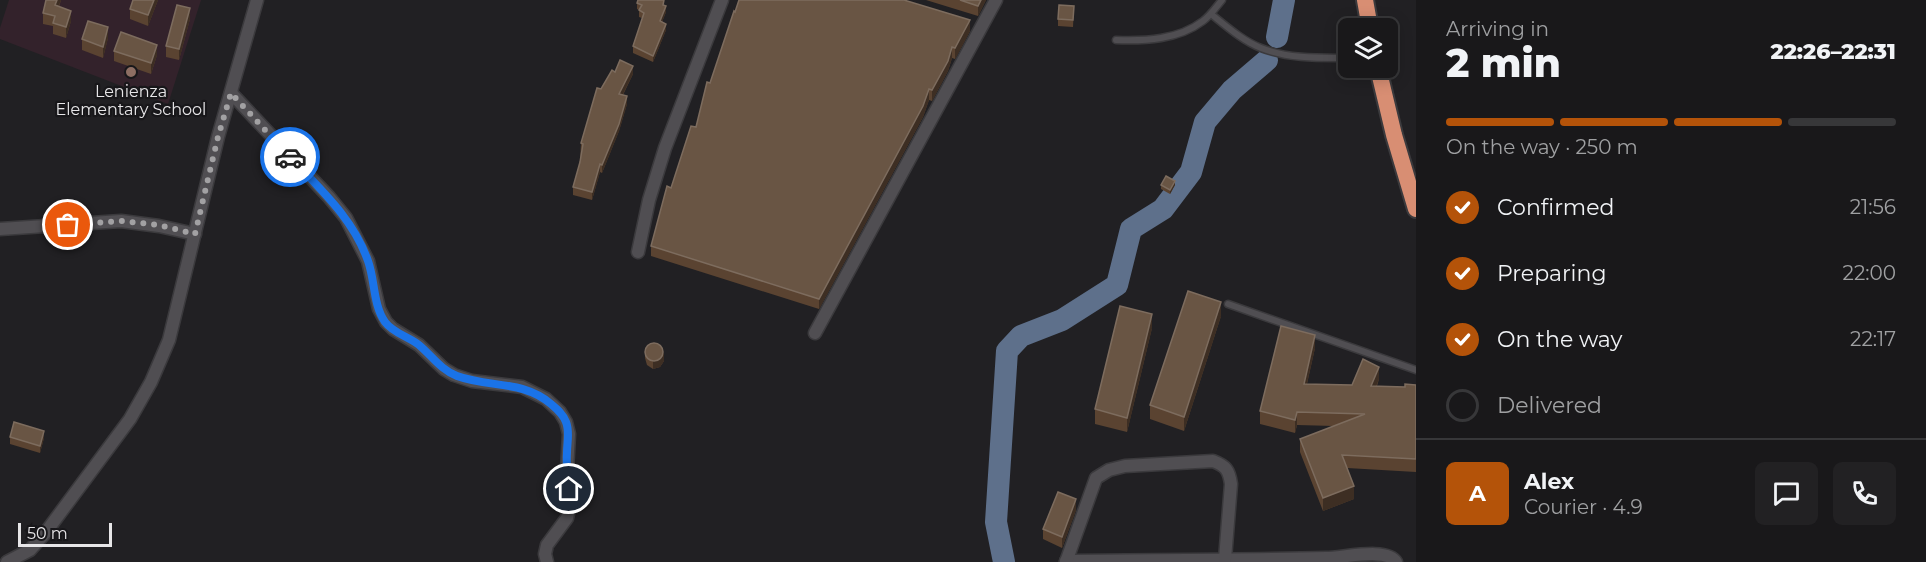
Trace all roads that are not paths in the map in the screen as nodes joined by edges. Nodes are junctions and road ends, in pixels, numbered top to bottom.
1 (256, 0) edge
2 (722, 0) edge
3 (996, 0) edge
4 (1222, 0) edge
5 (1365, 0) edge
6 (1211, 14) junction
7 (1368, 18) edge
8 (1116, 40) dead end
9 (1338, 58) edge
10 (1380, 78) edge
11 (231, 93) junction
12 (1416, 209) edge
13 (0, 229) edge
14 (195, 234) junction
15 (638, 252) dead end
16 (1228, 303) dead end
17 (814, 333) dead end
18 (1416, 370) edge
19 (1225, 559) junction
20 (1330, 560) edge
21 (1066, 561) edge
22 (7, 562) edge
23 (547, 562) edge
24 (1396, 562) edge

1 - 11 street
2 - 15 street
3 - 17 street
4 - 6 lane
5 - 7 highway
6 - 8 lane
6 - 9 lane
10 - 12 highway
11 - 14 street
11 - 23 street
13 - 14 street
14 - 22 street
16 - 18 lane
19 - 20 street
19 - 21 street
19 - 21 street
20 - 24 street

